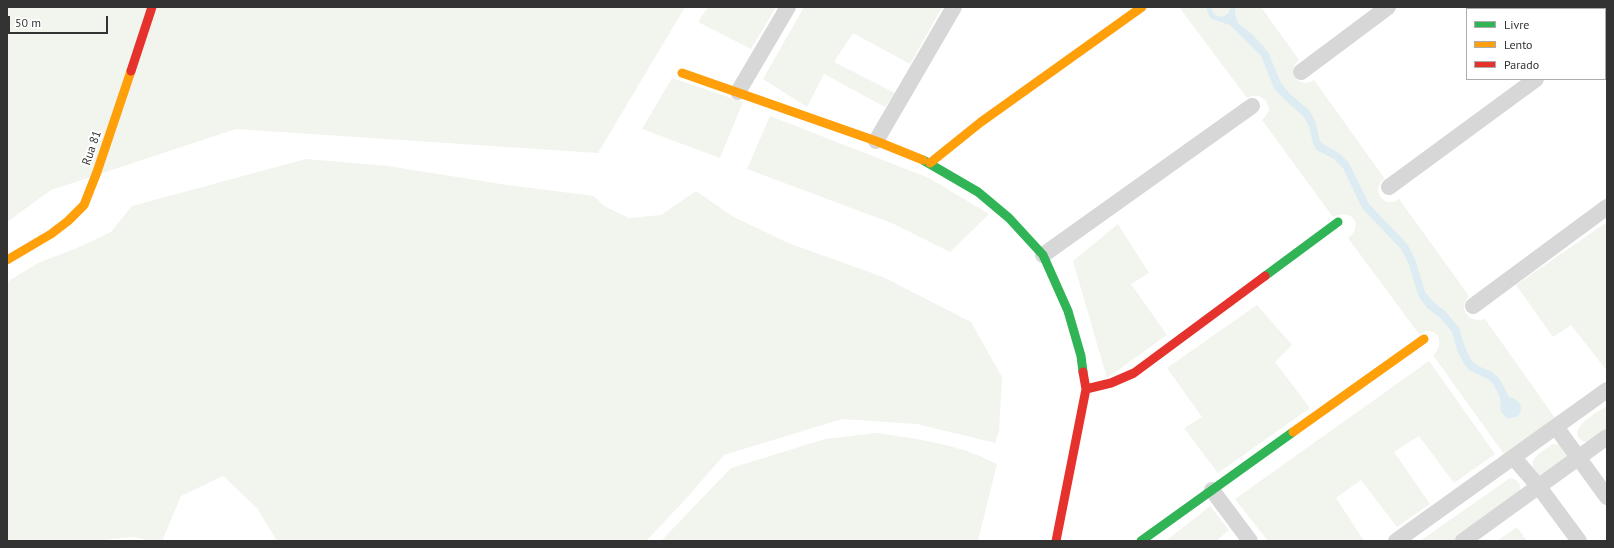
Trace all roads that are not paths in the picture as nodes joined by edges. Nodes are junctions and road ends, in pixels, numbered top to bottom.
1 (152, 7) edge
2 (788, 7) edge
3 (954, 7) edge
4 (1142, 7) edge
5 (1388, 7) edge
6 (1301, 72) dead end
7 (682, 73) dead end
8 (1535, 80) edge
9 (738, 92) junction
10 (1252, 106) dead end
11 (876, 141) junction
12 (930, 163) junction
13 (1389, 187) dead end
14 (1607, 206) edge
15 (1338, 222) dead end
16 (1043, 255) junction
17 (7, 260) edge
18 (1473, 306) dead end
19 (1424, 339) dead end
20 (1086, 389) junction
21 (1607, 390) edge
22 (1556, 427) junction
23 (1607, 437) edge
24 (1514, 458) junction
25 (1579, 458) junction
26 (1539, 487) junction
27 (1212, 490) junction
28 (1607, 497) edge
29 (1056, 541) edge
30 (1141, 541) edge
31 (1250, 541) edge
32 (1396, 541) edge
33 (1463, 541) edge
34 (1579, 541) edge

1 - 17 street, Rua 81
2 - 9 street
3 - 11 street
4 - 12 street
5 - 6 street
7 - 9 street
8 - 13 street
9 - 11 street
10 - 16 street
11 - 12 street
12 - 16 street
14 - 18 street
15 - 20 street
16 - 20 street
19 - 27 street
20 - 29 street
21 - 22 street
22 - 24 street
22 - 25 street
23 - 25 street
24 - 26 street
24 - 32 street
25 - 26 street
25 - 28 street
26 - 33 street
26 - 34 street
27 - 30 street
27 - 31 street

